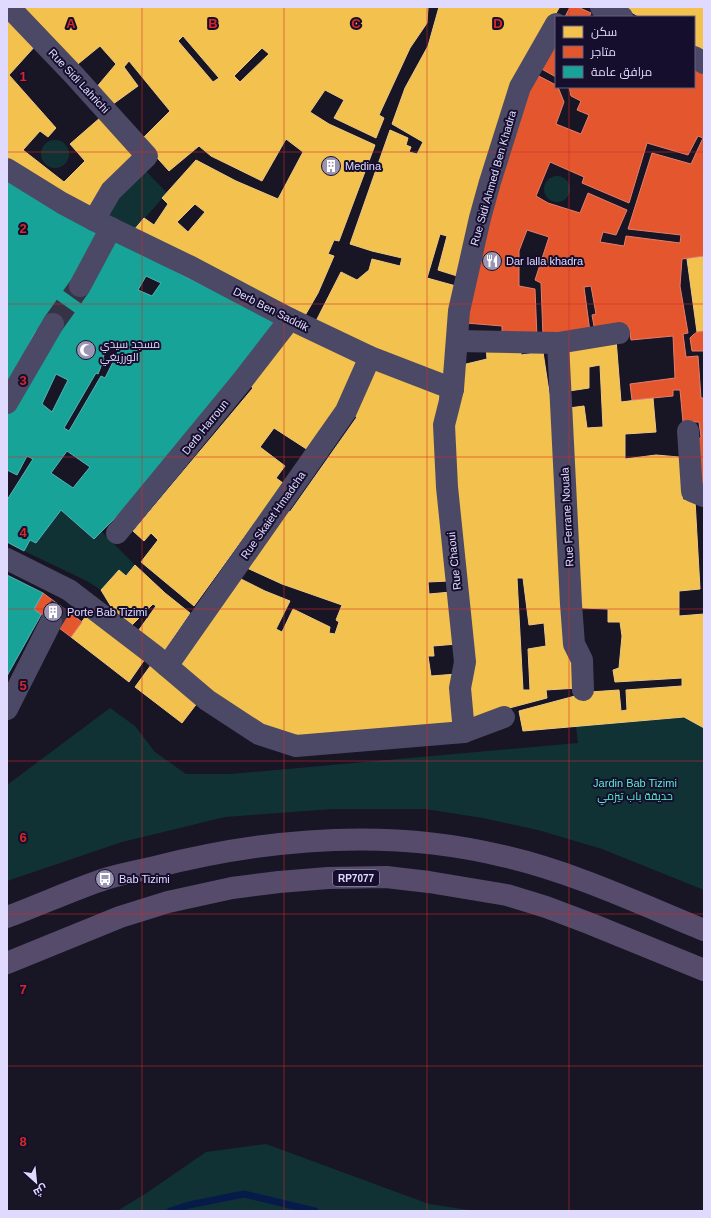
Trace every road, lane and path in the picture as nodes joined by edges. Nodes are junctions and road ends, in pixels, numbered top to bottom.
1 (9, 7) edge
2 (565, 7) edge
3 (560, 16) edge
4 (555, 26) edge
5 (695, 58) edge
6 (704, 63) edge
7 (7, 168) edge
8 (102, 224) junction
9 (80, 286) tunnel mouth
10 (290, 319) junction
11 (52, 324) tunnel mouth
12 (619, 333) dead end
13 (457, 341) junction
14 (558, 343) junction
15 (370, 357) junction
16 (453, 389) junction
17 (7, 403) edge
18 (688, 431) dead end
19 (704, 496) edge
20 (118, 533) dead end
21 (7, 559) edge
22 (60, 606) junction
23 (167, 666) junction
24 (583, 690) dead end
25 (7, 709) edge
26 (504, 717) dead end
27 (464, 732) junction
28 (7, 917) edge
29 (704, 930) edge
30 (7, 963) edge
31 (704, 970) edge

1 - 8 street, Rue Sidi Lahrichi
2 - 3 street
4 - 13 street, Rue Sidi Ahmed Ben Khadra
5 - 6 street
7 - 8 street, Derb Ben Saddik
8 - 9 street
8 - 10 street, Derb Ben Saddik
10 - 15 street, Derb Ben Saddik
10 - 20 street, Derb Harroun
11 - 17 street
12 - 14 street
13 - 14 street
13 - 16 street, Rue Sidi Ahmed Ben Khadra
14 - 24 street, Rue Ferrane Nouala
15 - 16 street, Derb Ben Saddik
15 - 23 street, Rue Skaiet Hmadcha
16 - 27 street, Rue Chaoui
18 - 19 street
21 - 22 street
22 - 23 street
22 - 25 street
23 - 27 street
26 - 27 street
28 - 29 main road
30 - 31 main road, RP7077

